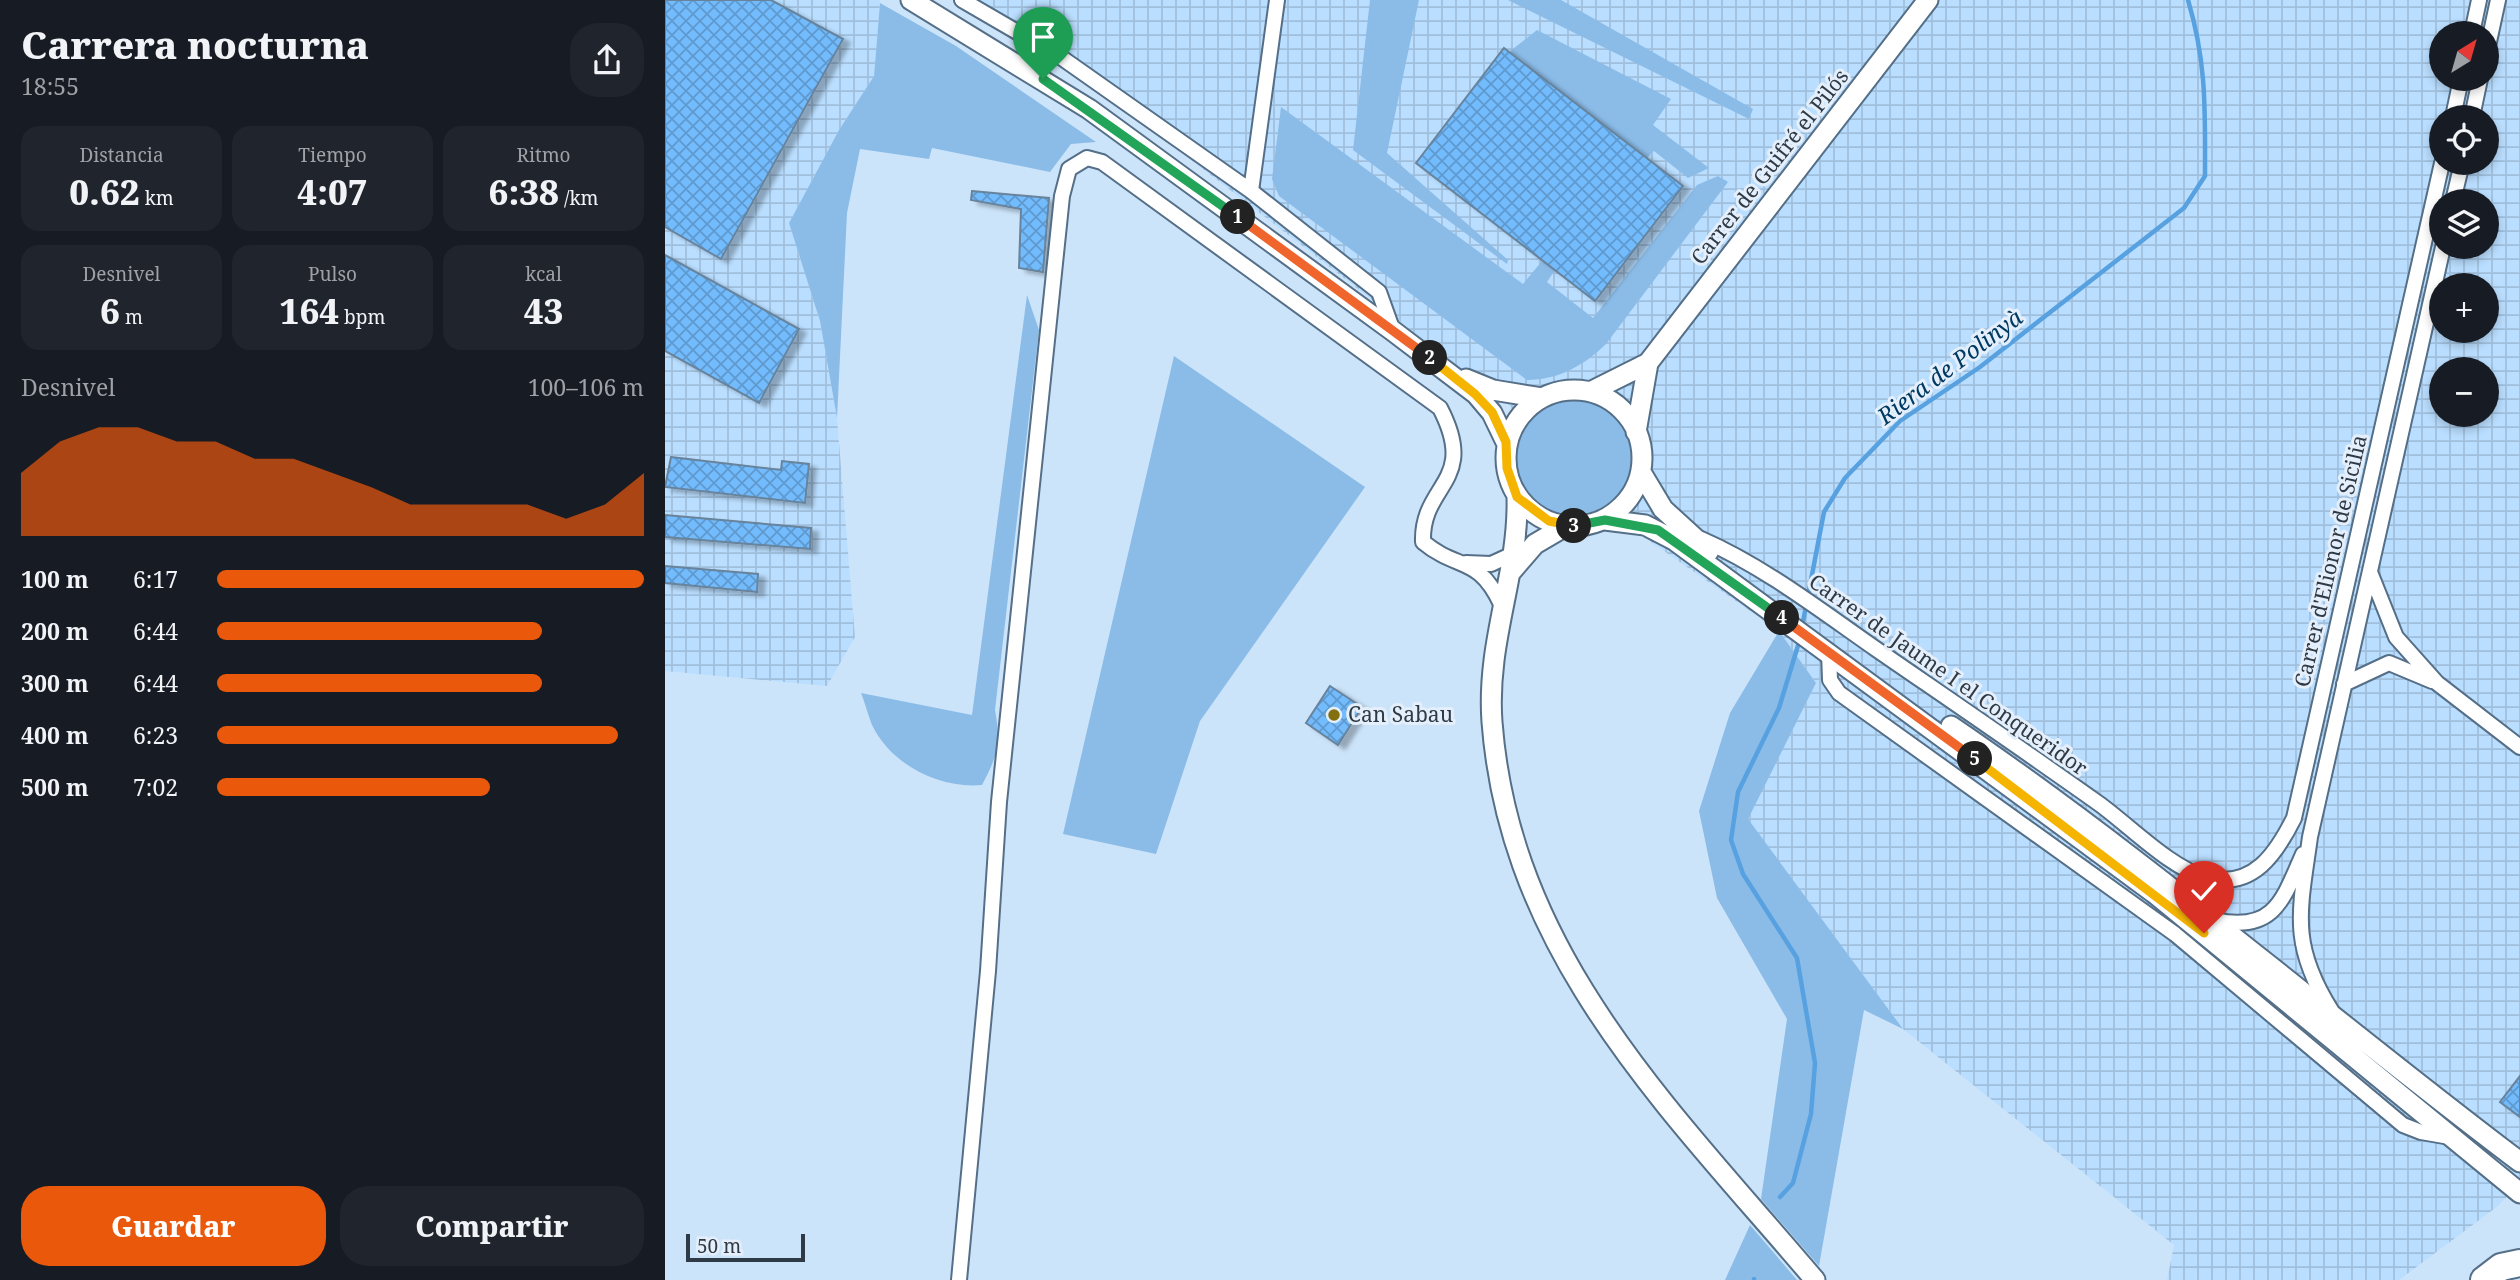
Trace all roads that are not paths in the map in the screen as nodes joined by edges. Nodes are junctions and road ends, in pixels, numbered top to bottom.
1 (911, 0) edge
2 (962, 0) edge
3 (1277, 0) edge
4 (1928, 0) edge
5 (2479, 0) edge
6 (2498, 0) edge
7 (2475, 21) edge
8 (2493, 21) edge
9 (2439, 175) edge
10 (1251, 191) junction
11 (2440, 259) edge
12 (1393, 331) junction
13 (1647, 363) junction
14 (1448, 372) junction
15 (1592, 391) junction
16 (1542, 398) junction
17 (1636, 432) junction
18 (1506, 442) junction
19 (1642, 474) junction
20 (1517, 497) junction
21 (1605, 520) junction
22 (1564, 527) junction
23 (1692, 535) junction
24 (1465, 563) junction
25 (1511, 564) junction
26 (2370, 572) junction
27 (1501, 604) junction
28 (1789, 618) junction
29 (1821, 643) junction
30 (2437, 683) junction
31 (2344, 684) junction
32 (2520, 747) edge
33 (2310, 837) junction
34 (2174, 861) joint
35 (2213, 920) junction
36 (2338, 1021) junction
37 (2452, 1137) junction
38 (2520, 1161) edge
39 (2520, 1193) edge
40 (2520, 1263) edge
41 (2520, 1272) edge
42 (959, 1280) edge
43 (1815, 1280) edge
44 (2484, 1280) edge
45 (2511, 1280) edge

1 - 12 main road
2 - 10 street
3 - 10 street
4 - 13 main road, Carrer de Guifré el Pilós
5 - 7 street
6 - 8 street
9 - 34 street, Carrer d'Elionor de Sicilia
10 - 12 street
11 - 26 street, Carrer d'Elionor de Sicilia
12 - 14 main road
13 - 15 main road, Carrer de Guifré el Pilós
13 - 17 main road, Carrer de Guifré el Pilós
14 - 16 main road
14 - 18 main road
15 - 16 main road
15 - 17 main road
16 - 18 main road
17 - 19 main road
18 - 20 main road
19 - 21 main road
19 - 23 main road
20 - 22 main road
20 - 25 main road
21 - 22 main road
21 - 28 main road
22 - 25 main road
23 - 28 main road
23 - 34 street, Carrer de Jaume I el Conqueridor
24 - 25 street
24 - 27 street
24 - 42 street
25 - 27 main road
26 - 30 street
26 - 31 street, Carrer d'Elionor de Sicilia
27 - 43 main road
28 - 29 main road
29 - 35 main road
29 - 37 main road
29 - 37 street
30 - 31 street
30 - 32 street
31 - 33 street, Carrer d'Elionor de Sicilia
33 - 35 street, Carrer d'Elionor de Sicilia
33 - 36 street, Carrer d'Elionor de Sicilia
35 - 36 main road
36 - 38 main road
37 - 39 main road
40 - 44 highway
41 - 45 highway

